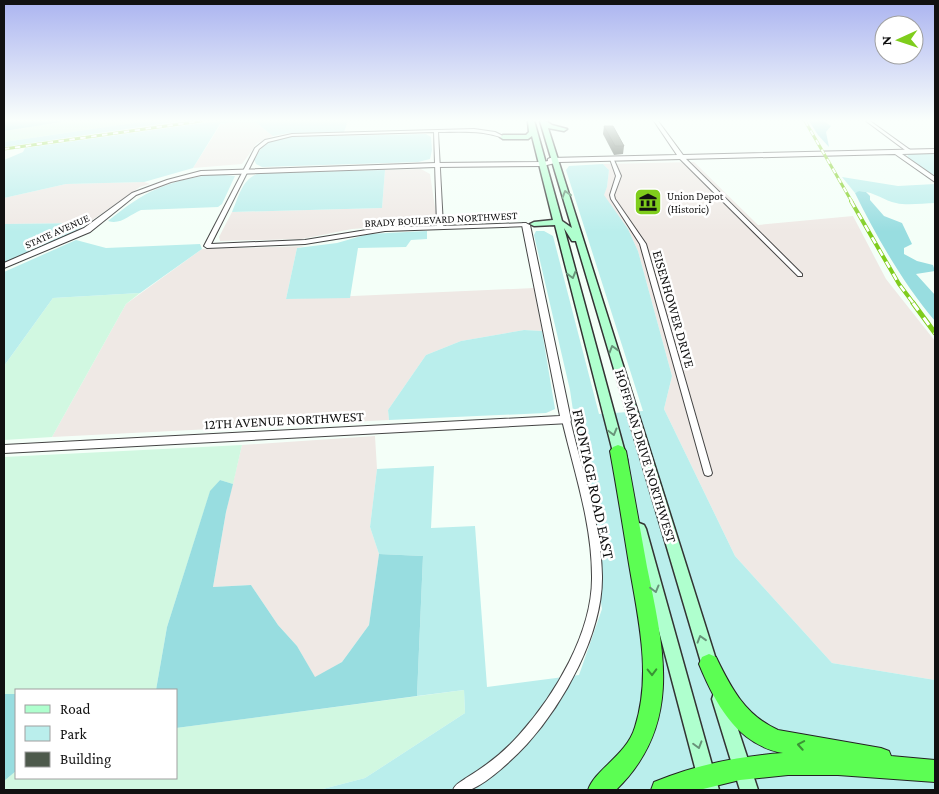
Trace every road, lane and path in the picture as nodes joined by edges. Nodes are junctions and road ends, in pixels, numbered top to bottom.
1 (252, 158) edge
2 (436, 158) edge
3 (541, 158) edge
4 (555, 158) edge
5 (680, 158) edge
6 (682, 158) edge
7 (904, 158) edge
8 (612, 160) junction
9 (556, 161) junction
10 (542, 162) junction
11 (436, 165) junction
12 (245, 171) junction
13 (935, 180) edge
14 (552, 200) junction
15 (558, 223) junction
16 (530, 224) junction
17 (440, 228) junction
18 (563, 243) junction
19 (4, 266) edge
20 (800, 275) dead end
21 (593, 282) junction
22 (566, 420) junction
23 (4, 449) edge
24 (618, 451) junction
25 (708, 474) dead end
26 (709, 664) junction
27 (742, 768) junction
28 (935, 770) edge
29 (708, 784) edge
30 (459, 790) edge
31 (599, 790) edge
32 (662, 790) edge
33 (749, 790) edge

1 - 12 street
2 - 11 street
3 - 10 main road, HOFFMAN DRIVE NORTHWEST
4 - 9 main road, HOFFMAN DRIVE NORTHWEST
5 - 8 street, STATE AVENUE
6 - 20 street
7 - 13 street
8 - 9 street, STATE AVENUE
8 - 25 street, EISENHOWER DRIVE
9 - 10 street, STATE AVENUE
21 -> 9 main road, HOFFMAN DRIVE NORTHWEST
10 - 11 street, STATE AVENUE
10 - 14 main road, HOFFMAN DRIVE NORTHWEST
11 - 12 street, STATE AVENUE
11 - 17 street
12 - 17 street, BRADY BOULEVARD NORTHWEST
12 - 19 street, STATE AVENUE
14 - 15 main road, HOFFMAN DRIVE NORTHWEST
14 - 16 main road
15 - 16 main road
15 - 18 main road, HOFFMAN DRIVE NORTHWEST
15 - 21 main road
16 - 17 street, BRADY BOULEVARD NORTHWEST
16 - 18 main road
16 - 22 street, FRONTAGE ROAD EAST
18 -> 24 main road, HOFFMAN DRIVE NORTHWEST
26 -> 21 main road, HOFFMAN DRIVE NORTHWEST
22 - 23 street, 12TH AVENUE NORTHWEST
22 - 30 street, FRONTAGE ROAD EAST
24 -> 29 main road, HOFFMAN DRIVE NORTHWEST
24 -> 31 highway
26 - 27 main road, HOFFMAN DRIVE NORTHWEST
28 -> 26 highway
27 - 28 highway
27 - 29 highway
27 - 33 main road, HOFFMAN DRIVE NORTHWEST
29 - 32 highway

